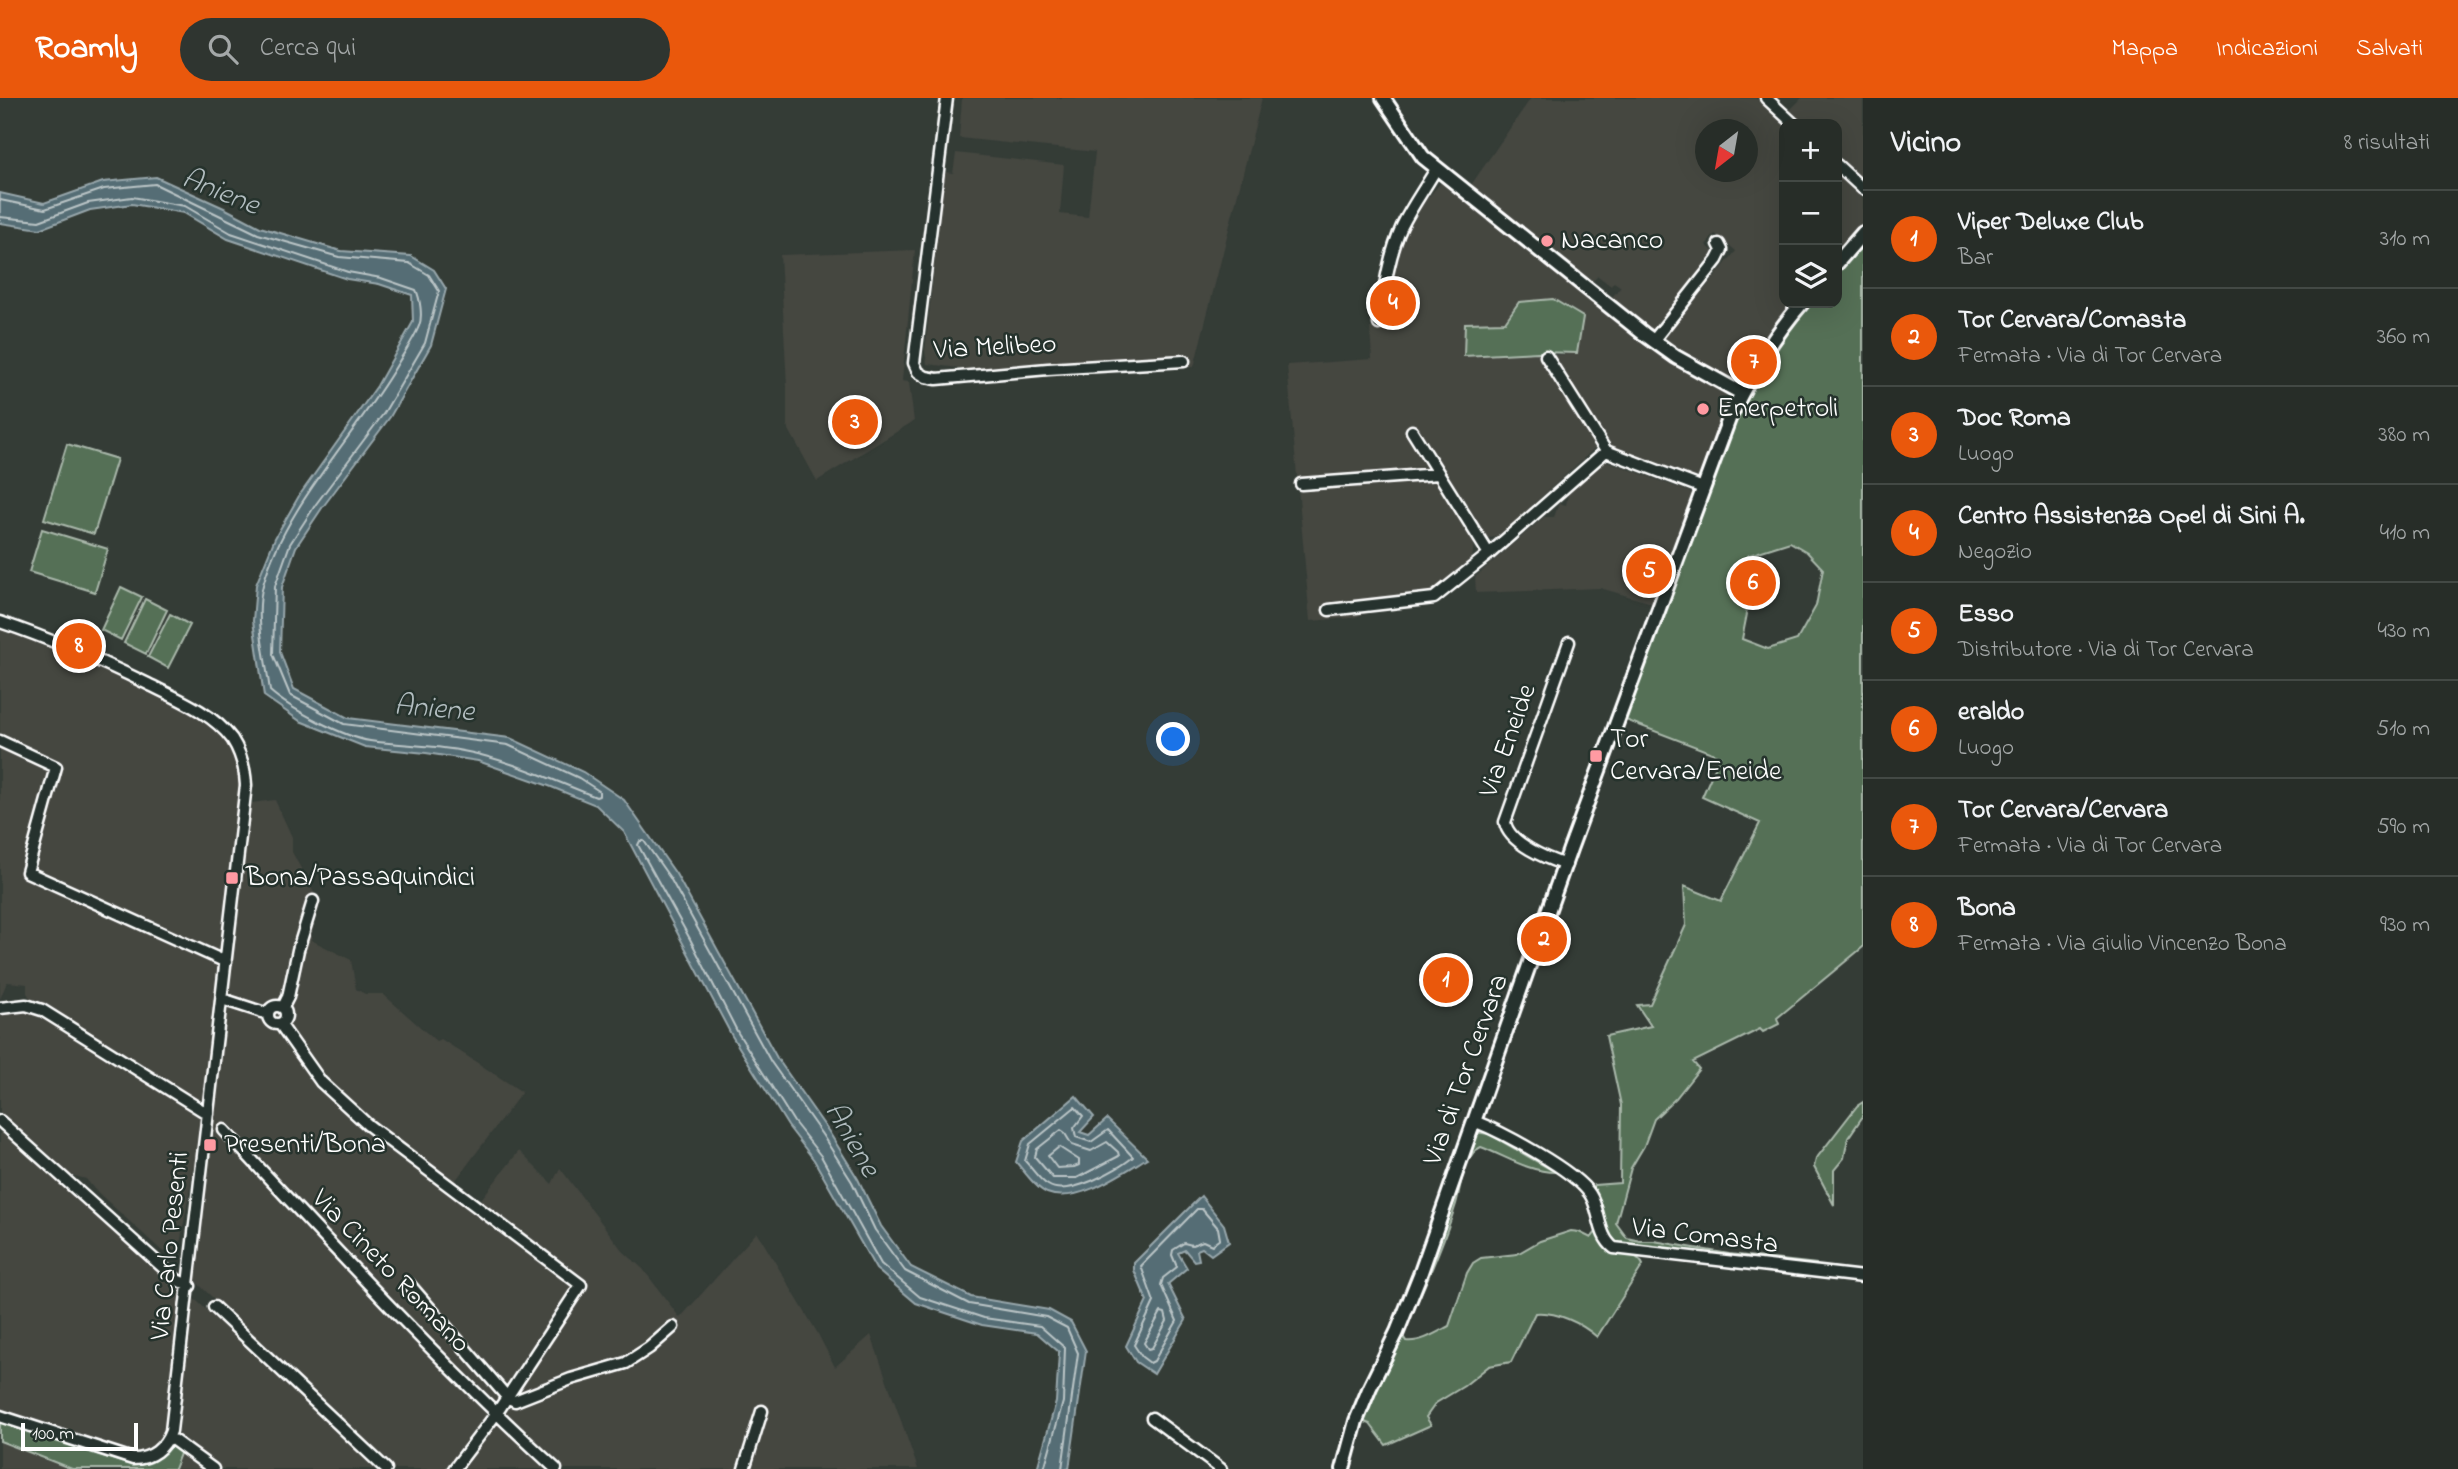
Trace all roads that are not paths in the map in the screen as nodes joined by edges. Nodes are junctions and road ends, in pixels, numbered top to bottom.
1 (947, 98) edge
2 (1383, 98) edge
3 (1766, 98) edge
4 (1789, 119) edge
5 (1437, 169) junction
6 (1842, 170) edge
7 (1863, 189) edge
8 (1863, 233) edge
9 (1719, 244) dead end
10 (1842, 257) edge
11 (1798, 308) edge
12 (1379, 324) dead end
13 (1653, 341) junction
14 (1546, 356) dead end
15 (1184, 361) dead end
16 (1741, 393) junction
17 (1412, 431) dead end
18 (1606, 451) junction
19 (1439, 474) junction
20 (1301, 484) dead end
21 (1703, 488) junction
22 (1489, 554) junction
23 (1329, 610) dead end
24 (0, 622) edge
25 (1569, 642) dead end
26 (0, 741) edge
27 (1566, 865) junction
28 (313, 901) dead end
29 (226, 962) junction
30 (222, 999) junction
31 (283, 1007) junction
32 (0, 1008) edge
33 (268, 1014) junction
34 (280, 1024) junction
35 (208, 1114) junction
36 (0, 1121) edge
37 (1474, 1121) junction
38 (224, 1130) dead end
39 (1863, 1277) edge
40 (409, 1284) dead end
41 (190, 1286) junction
42 (214, 1307) dead end
43 (673, 1327) dead end
44 (507, 1397) junction
45 (762, 1411) dead end
46 (496, 1414) junction
47 (0, 1416) edge
48 (1152, 1418) dead end
49 (169, 1437) junction
50 (213, 1469) edge
51 (386, 1469) edge
52 (454, 1469) edge
53 (556, 1469) edge
54 (744, 1469) edge
55 (1221, 1469) edge
56 (1343, 1469) edge

1 - 15 street, Via Melibeo
2 - 5 street
3 - 4 street
5 - 12 street
5 - 13 street
6 - 7 street
8 - 10 street
9 - 13 street
11 - 16 street, Via di Tor Cervara
13 - 16 street
14 - 18 street
16 - 21 street, Via di Tor Cervara
17 - 19 street
18 - 21 street
18 - 22 street
19 - 20 street
19 - 22 street
21 - 27 street, Via di Tor Cervara
22 - 23 street
24 - 29 street
25 - 27 street, Via Eneide
26 - 29 street
27 - 37 street, Via di Tor Cervara
28 - 31 street
29 - 30 street
30 - 33 street
30 - 35 street
31 - 33 street
31 - 34 street
32 - 35 street, Via Carlo Pesenti
33 - 34 street
34 - 44 street
35 - 41 street, Via Carlo Pesenti
36 - 41 street
37 - 39 street, Via Comasta
37 - 56 street, Via di Tor Cervara
38 - 46 street, Via Cineto Romano
40 - 44 street
41 - 49 street, Via Carlo Pesenti
42 - 51 street
43 - 44 street
44 - 46 street
45 - 54 street
46 - 52 street
46 - 53 street, Via Cineto Romano
47 - 49 street
48 - 55 street
49 - 50 street

